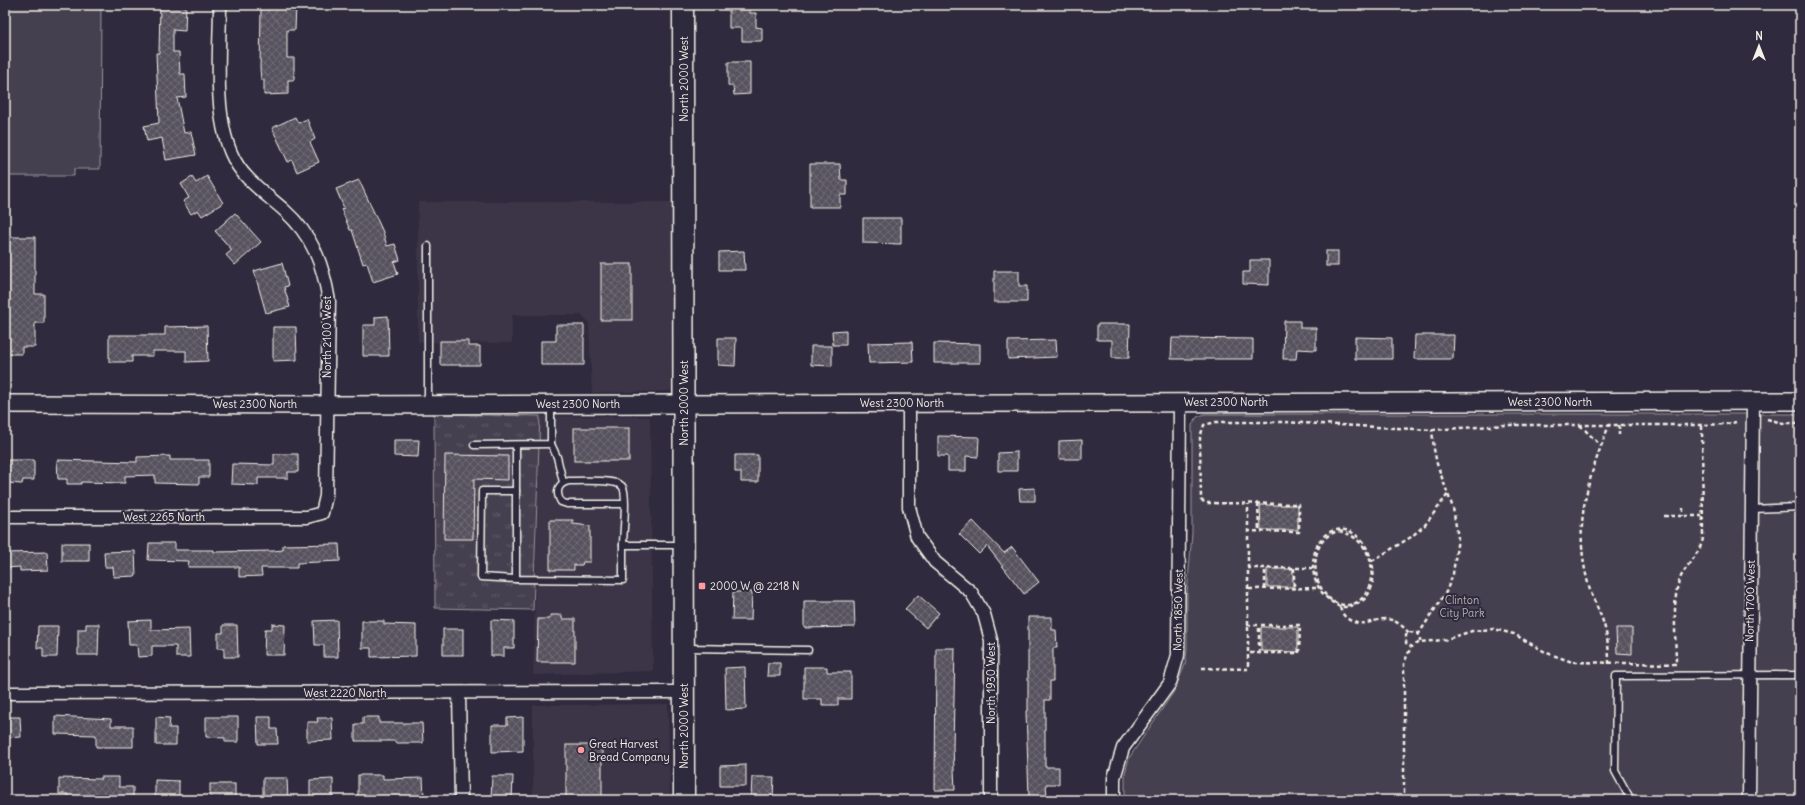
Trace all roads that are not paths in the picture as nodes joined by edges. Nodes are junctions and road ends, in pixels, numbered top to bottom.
1 (220, 5) edge
2 (684, 5) edge
3 (428, 246) dead end
4 (1753, 401) junction
5 (1800, 401) edge
6 (1180, 402) junction
7 (684, 403) junction
8 (909, 403) junction
9 (5, 404) edge
10 (428, 404) junction
11 (552, 404) junction
12 (327, 405) junction
13 (551, 444) junction
14 (474, 445) dead end
15 (516, 445) junction
16 (563, 482) junction
17 (516, 491) junction
18 (624, 504) junction
19 (1800, 507) edge
20 (1752, 508) junction
21 (322, 513) joint
22 (5, 516) edge
23 (623, 545) junction
24 (684, 545) junction
25 (516, 579) junction
26 (684, 648) junction
27 (808, 650) dead end
28 (1800, 675) edge
29 (1749, 676) junction
30 (684, 692) junction
31 (5, 693) edge
32 (459, 693) junction
33 (461, 800) edge
34 (684, 800) edge
35 (991, 800) edge
36 (1114, 800) edge
37 (1631, 800) edge
38 (1749, 800) edge

1 - 12 street, North 2100 West
2 - 7 main road, North 2000 West
3 - 10 lane
4 - 5 street, West 2300 North
4 - 6 street, West 2300 North
4 - 20 street, North 1700 West
6 - 8 street, West 2300 North
6 - 36 street, North 1850 West
7 - 8 street, West 2300 North
7 - 11 street, West 2300 North
7 - 24 main road, North 2000 West
8 - 35 street, North 1930 West
9 - 12 street, West 2300 North
10 - 11 street, West 2300 North
10 - 12 street, West 2300 North
11 - 13 lane
12 - 21 street, North 2100 West
13 - 15 lane
13 - 16 lane
14 - 15 lane
15 - 17 lane
16 - 18 lane
16 - 18 lane
17 - 25 lane
17 - 25 lane
18 - 23 lane
19 - 20 lane
20 - 29 street, North 1700 West
21 - 22 street, West 2265 North
23 - 24 lane
23 - 25 lane
24 - 26 main road, North 2000 West
26 - 27 lane
26 - 30 main road, North 2000 West
28 - 29 lane
29 - 37 lane
29 - 38 street, North 1700 West
30 - 32 street, West 2220 North
30 - 34 main road, North 2000 West
31 - 32 street, West 2220 North
32 - 33 street

